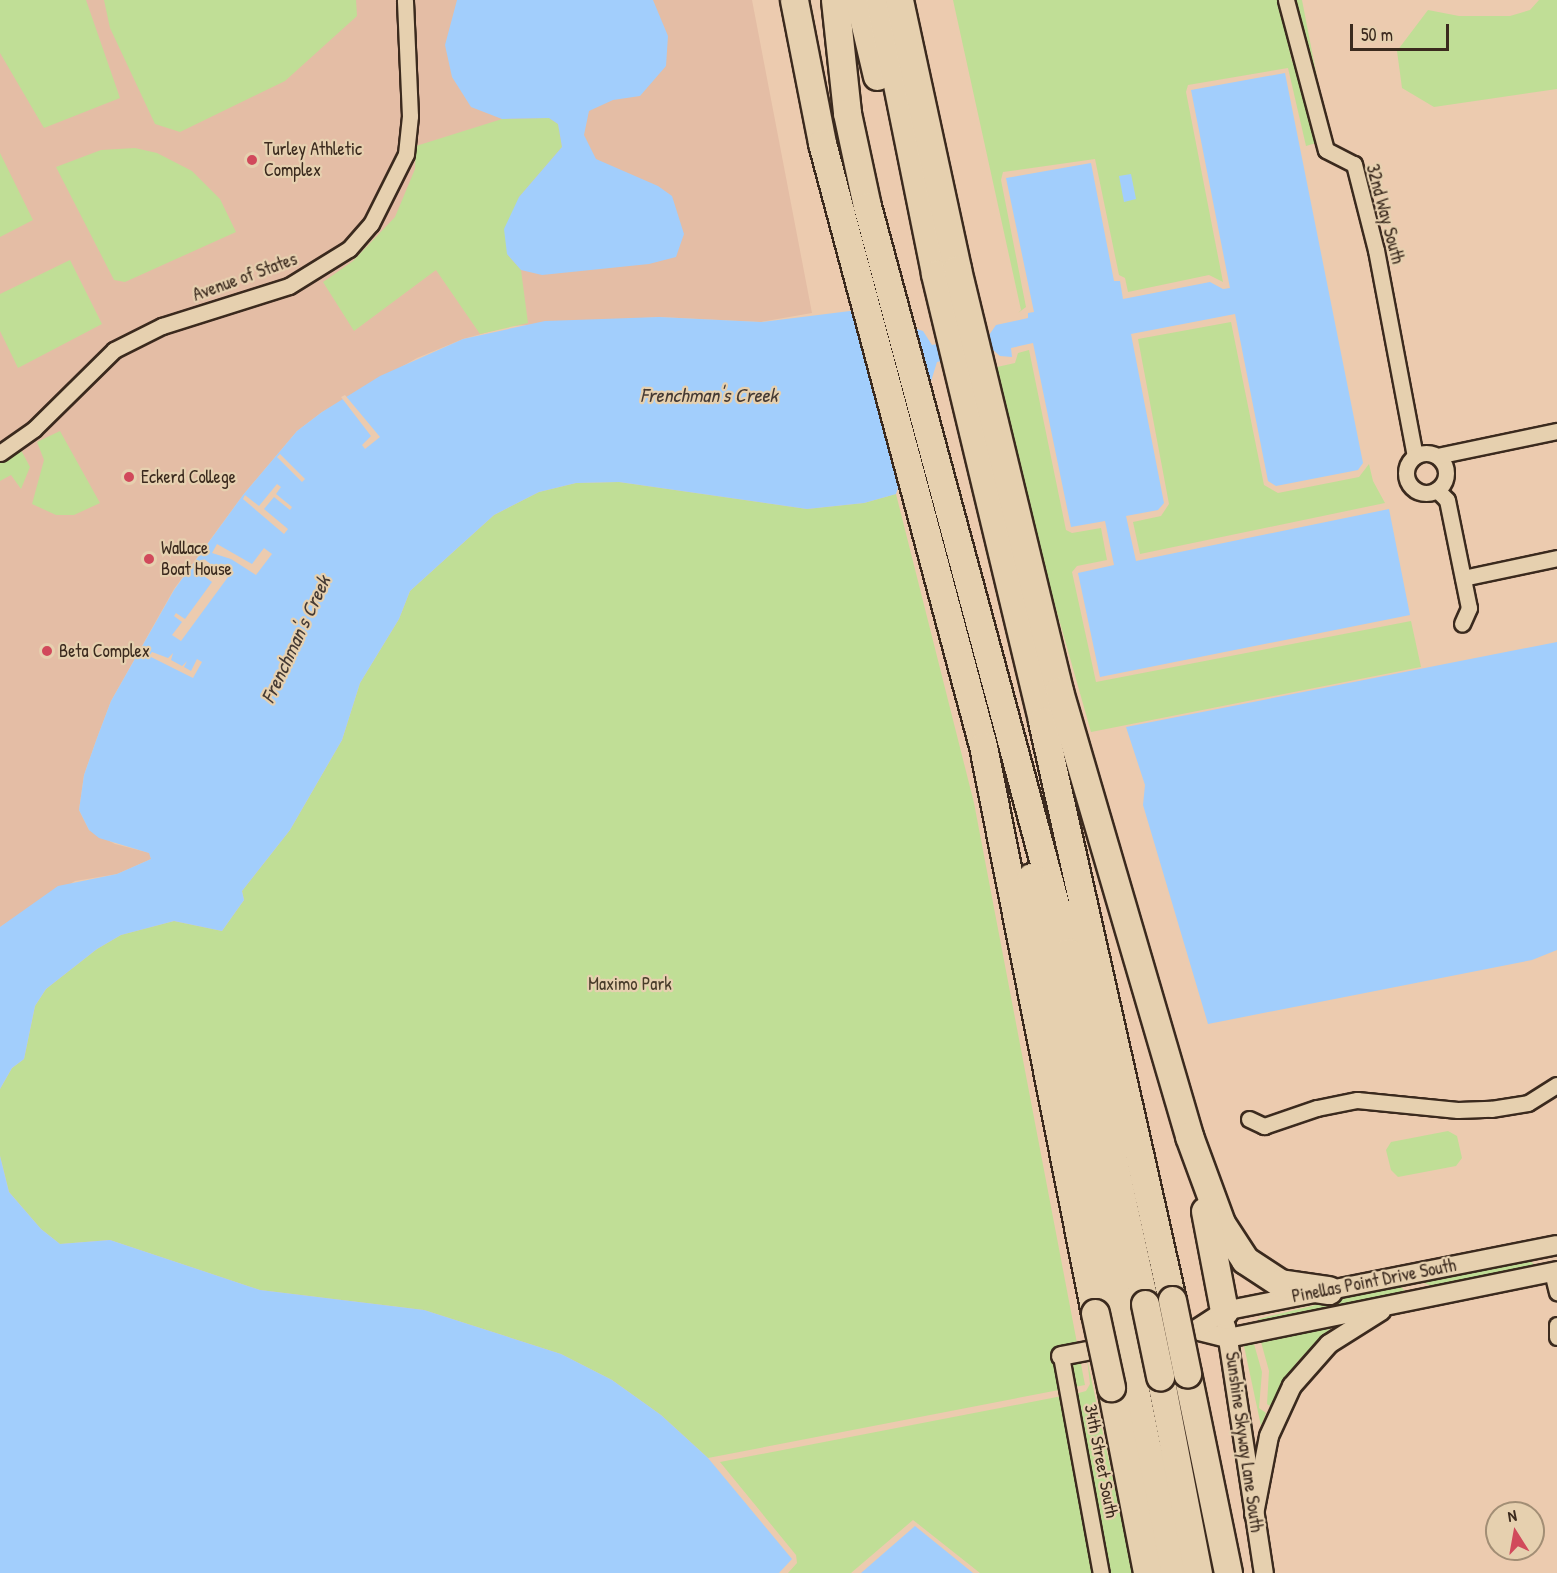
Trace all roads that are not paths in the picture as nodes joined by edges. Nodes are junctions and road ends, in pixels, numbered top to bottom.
1 (405, 0) edge
2 (794, 0) edge
3 (835, 0) edge
4 (859, 0) edge
5 (880, 0) edge
6 (899, 0) edge
7 (1286, 0) edge
8 (929, 246) junction
9 (946, 271) junction
10 (871, 277) junction
11 (975, 400) junction
12 (1557, 431) edge
13 (0, 453) edge
14 (1415, 456) junction
15 (1437, 456) junction
16 (1437, 490) junction
17 (932, 501) junction
18 (1557, 558) edge
19 (1463, 578) junction
20 (1462, 624) dead end
21 (1022, 781) junction
22 (1557, 1085) edge
23 (1249, 1119) dead end
24 (1189, 1136) junction
25 (1552, 1246) edge
26 (1555, 1272) edge
27 (1405, 1275) junction
28 (1328, 1290) junction
29 (1557, 1292) edge
30 (1429, 1296) junction
31 (1404, 1301) junction
32 (1224, 1311) junction
33 (1557, 1325) edge
34 (1195, 1330) junction
35 (1557, 1337) edge
36 (1228, 1338) junction
37 (1127, 1344) junction
38 (1061, 1356) joint
39 (1254, 1514) junction
40 (1101, 1573) edge
41 (1147, 1573) edge
42 (1172, 1573) edge
43 (1198, 1573) edge
44 (1228, 1573) edge
45 (1264, 1573) edge

1 - 13 street, Avenue of States
2 - 10 highway
3 - 10 highway
4 - 8 highway
5 - 8 highway
6 - 9 highway
7 - 14 street, 32nd Way South
8 - 9 highway
9 - 11 highway
10 - 17 highway
11 - 24 highway
11 - 44 highway, bridge
12 - 15 street
14 - 15 street
14 - 16 street, 32nd Way South
15 - 16 street
16 - 19 street
17 - 21 highway
17 - 41 highway, bridge
18 - 19 street
19 - 20 street
21 - 37 highway
21 - 43 highway, bridge
22 - 23 street
24 - 28 highway
24 - 32 highway
25 - 26 street
25 - 27 street, Pinellas Point Drive South
26 - 29 street
26 - 30 street, Pinellas Point Drive South
27 - 28 street, Pinellas Point Drive South
27 - 30 street
28 - 32 street, Pinellas Point Drive South
30 - 31 street, Pinellas Point Drive South
31 - 36 street, Pinellas Point Drive South
31 - 39 street
32 - 34 street, Pinellas Point Drive South
32 - 36 street, Sunshine Skyway Lane South
33 - 35 street
34 - 36 street, Pinellas Point Drive South
34 - 37 street, Pinellas Point Drive South
36 - 39 street, Sunshine Skyway Lane South
37 - 38 street, Pinellas Point Drive South
37 - 42 highway
38 - 40 street, 34th Street South
39 - 45 street, Sunshine Skyway Lane South

